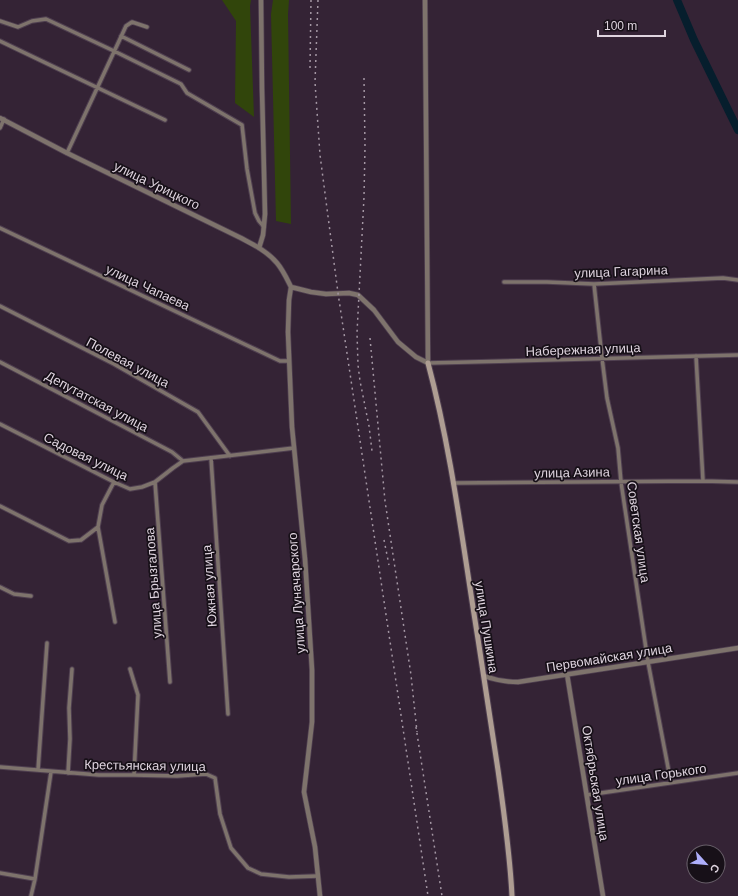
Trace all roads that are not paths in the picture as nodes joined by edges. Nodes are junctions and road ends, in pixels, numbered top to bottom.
1 (261, 0) edge
2 (425, 0) edge
3 (0, 22) edge
4 (147, 27) dead end
5 (121, 36) junction
6 (0, 41) edge
7 (114, 51) junction
8 (189, 70) dead end
9 (97, 88) junction
10 (2, 118) edge
11 (165, 120) dead end
12 (0, 128) edge
13 (67, 153) junction
14 (264, 227) junction
15 (0, 228) edge
16 (259, 248) junction
17 (738, 280) edge
18 (504, 282) dead end
19 (594, 284) junction
20 (292, 287) junction
21 (0, 306) edge
22 (738, 355) edge
23 (696, 356) junction
24 (602, 358) junction
25 (289, 361) junction
26 (0, 362) edge
27 (428, 363) junction
28 (0, 424) edge
29 (294, 448) junction
30 (230, 456) junction
31 (211, 458) junction
32 (184, 461) junction
33 (703, 481) junction
34 (114, 482) junction
35 (155, 482) junction
36 (621, 482) junction
37 (738, 482) edge
38 (453, 483) junction
39 (0, 506) edge
40 (98, 527) junction
41 (0, 588) edge
42 (30, 596) dead end
43 (115, 622) dead end
44 (47, 643) dead end
45 (738, 648) edge
46 (648, 662) junction
47 (72, 669) dead end
48 (130, 669) dead end
49 (567, 674) junction
50 (484, 676) junction
51 (170, 682) dead end
52 (228, 714) dead end
53 (0, 768) edge
54 (38, 770) junction
55 (51, 772) junction
56 (68, 773) junction
57 (738, 773) edge
58 (134, 775) junction
59 (670, 783) junction
60 (587, 795) junction
61 (0, 873) edge
62 (318, 876) junction
63 (35, 879) junction
64 (31, 896) edge
65 (320, 896) edge
66 (512, 896) edge
67 (603, 896) edge

1 - 14 street
2 - 27 street
3 - 7 street
4 - 5 street
5 - 7 street
5 - 8 street
6 - 9 street
7 - 9 street
7 - 14 street
9 - 11 street
9 - 13 street
10 - 12 street
10 - 13 street, улица Урицкого
13 - 16 street, улица Урицкого
14 - 16 street
15 - 25 street, улица Чапаева
16 - 20 street, улица Урицкого
17 - 19 street, улица Гагарина
18 - 19 street, улица Гагарина
19 - 24 street, Советская улица
20 - 25 street, улица Луначарского
20 - 27 street
21 - 30 street, Полевая улица
22 - 23 street, Набережная улица
23 - 24 street, Набережная улица
23 - 33 street
24 - 27 street, Набережная улица
24 - 36 street, Советская улица
25 - 29 street, улица Луначарского
26 - 32 street, Депутатская улица
27 - 38 main road, улица Пушкина
28 - 34 street, Садовая улица
29 - 30 street
29 - 62 street, улица Луначарского
30 - 31 street
31 - 32 street
31 - 52 street, Южная улица
32 - 35 street, Садовая улица
33 - 36 street, улица Азина
33 - 37 street, улица Азина
34 - 35 street, Садовая улица
34 - 40 street
35 - 51 street, улица Брызгалова
36 - 38 street, улица Азина
36 - 46 street, Советская улица
38 - 50 main road, улица Пушкина
39 - 40 street
40 - 43 street
41 - 42 street
44 - 54 street
45 - 46 street, Первомайская улица
46 - 49 street, Первомайская улица
46 - 59 street, Советская улица
47 - 56 street
48 - 58 street
49 - 50 street, Первомайская улица
49 - 60 street, Октябрьская улица
50 - 66 main road, улица Пушкина
53 - 54 street, Крестьянская улица
54 - 55 street, Крестьянская улица
55 - 56 street, Крестьянская улица
55 - 63 street
56 - 58 street, Крестьянская улица
57 - 59 street, улица Горького
58 - 62 street, Крестьянская улица
59 - 60 street, улица Горького
60 - 67 street, Октябрьская улица
61 - 63 street
62 - 65 street, улица Луначарского
63 - 64 street

